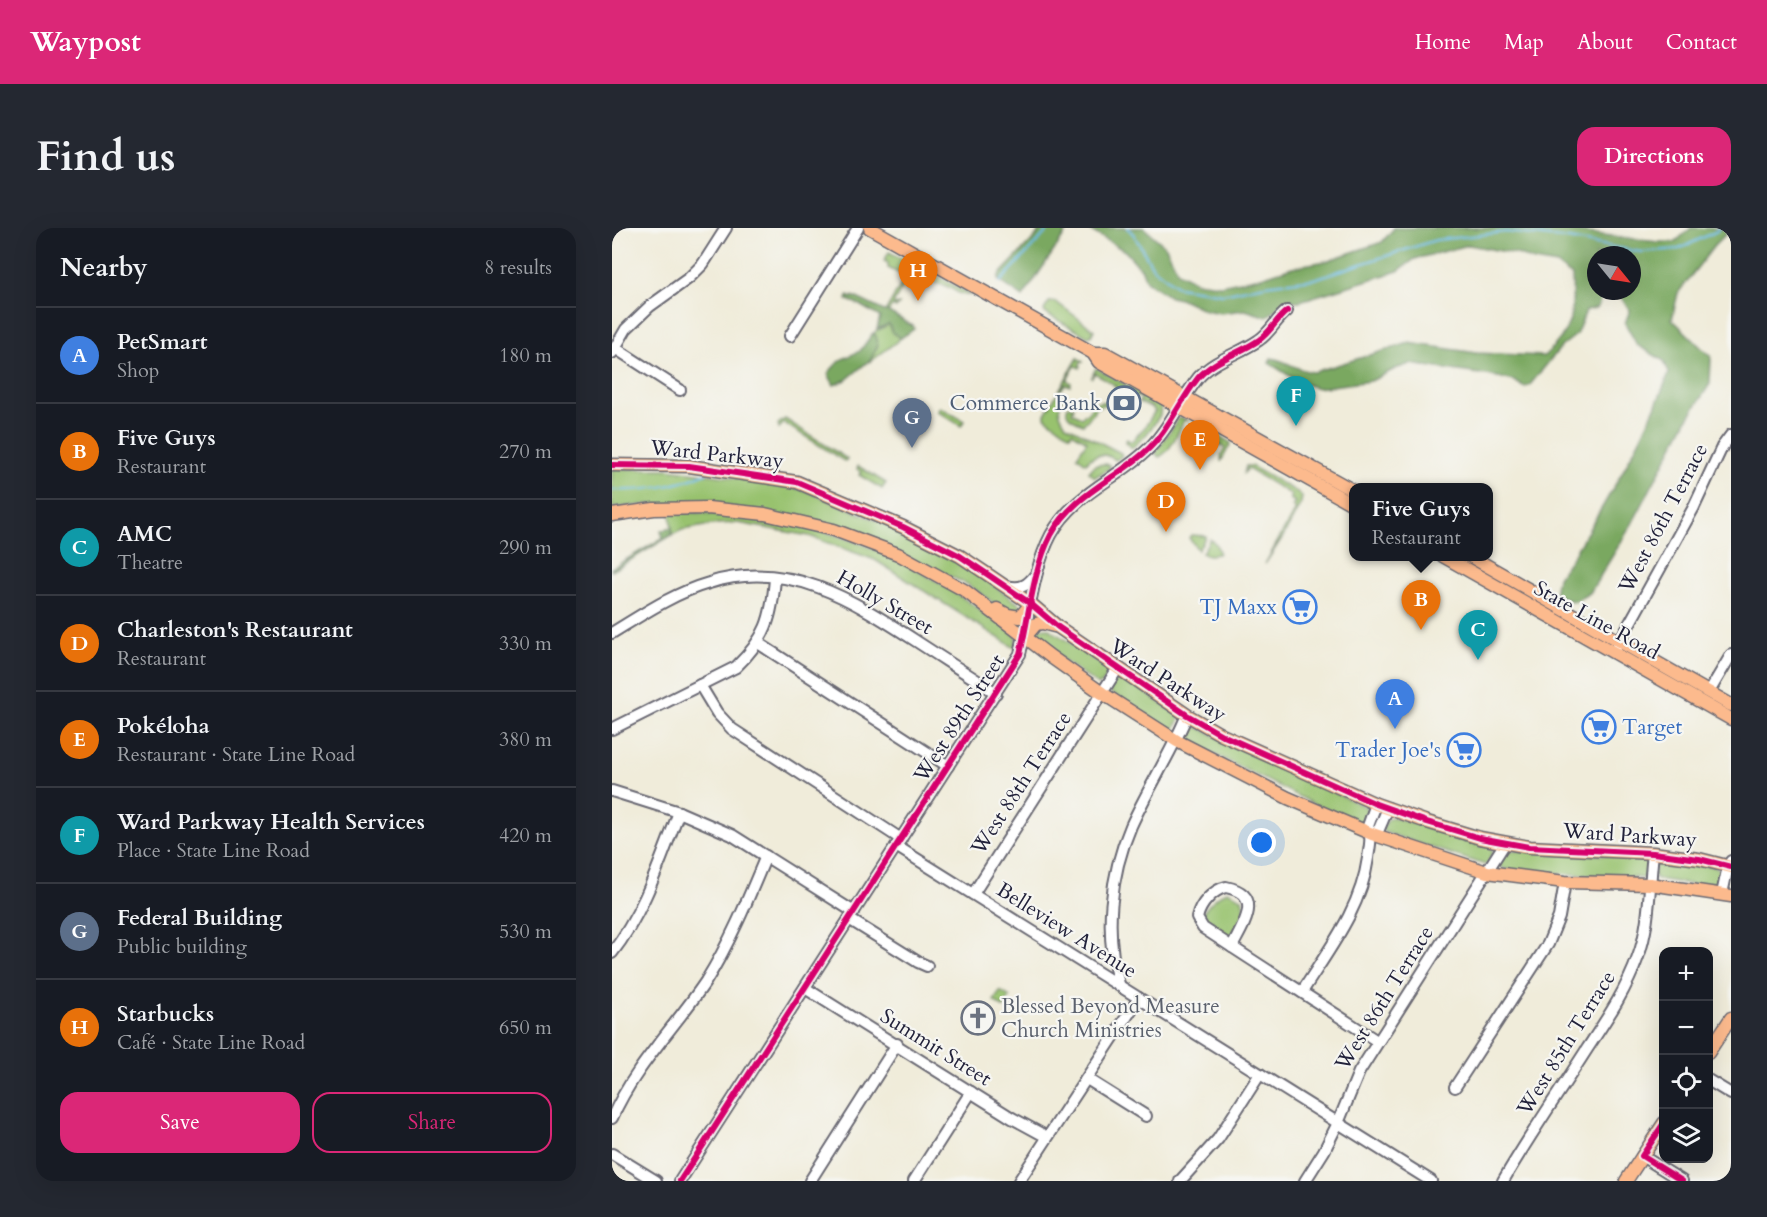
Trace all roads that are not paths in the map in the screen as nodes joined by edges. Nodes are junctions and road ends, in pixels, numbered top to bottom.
1 (726, 228) edge
2 (858, 228) edge
3 (870, 228) edge
4 (1287, 311) dead end
5 (790, 336) dead end
6 (613, 350) edge
7 (680, 390) dead end
8 (1181, 402) junction
9 (1731, 435) edge
10 (612, 465) edge
11 (1349, 489) edge
12 (1349, 503) edge
13 (612, 515) edge
14 (1453, 561) edge
15 (1478, 561) edge
16 (1038, 572) junction
17 (775, 578) junction
18 (998, 582) junction
19 (964, 590) junction
20 (1031, 604) junction
21 (1059, 627) junction
22 (612, 633) edge
23 (1024, 638) junction
24 (758, 643) junction
25 (1617, 647) junction
26 (1731, 655) edge
27 (1051, 657) junction
28 (1013, 665) junction
29 (1118, 668) junction
30 (700, 685) junction
31 (1709, 692) junction
32 (996, 693) junction
33 (1102, 693) junction
34 (1731, 705) edge
35 (1187, 715) junction
36 (1731, 719) edge
37 (612, 729) edge
38 (1177, 741) junction
39 (948, 766) junction
40 (612, 791) edge
41 (1382, 806) junction
42 (679, 812) junction
43 (1372, 834) junction
44 (898, 842) junction
45 (1505, 843) junction
46 (1653, 853) junction
47 (766, 856) junction
48 (1730, 865) edge
49 (1487, 872) junction
50 (1565, 882) junction
51 (1650, 884) junction
52 (973, 894) junction
53 (1727, 895) edge
54 (851, 915) junction
55 (1232, 946) junction
56 (612, 953) edge
57 (927, 966) dead end
58 (1119, 984) junction
59 (805, 988) junction
60 (1302, 992) junction
61 (1138, 998) junction
62 (1731, 1018) edge
63 (1377, 1041) junction
64 (897, 1044) junction
65 (1713, 1045) edge
66 (1260, 1074) junction
67 (1087, 1079) junction
68 (1713, 1083) edge
69 (1455, 1088) dead end
70 (971, 1092) junction
71 (1731, 1094) edge
72 (1146, 1116) dead end
73 (612, 1118) edge
74 (1338, 1123) junction
75 (1659, 1130) edge
76 (1047, 1137) junction
77 (612, 1154) edge
78 (1642, 1156) junction
79 (656, 1181) edge
80 (680, 1181) edge
81 (810, 1181) edge
82 (914, 1181) edge
83 (1019, 1181) edge
84 (1180, 1181) edge
85 (1305, 1181) edge
86 (1431, 1181) edge
87 (1503, 1181) edge
88 (1626, 1181) edge
89 (1682, 1181) edge

1 - 6 street
2 - 5 street
3 - 8 main road
4 - 8 street, West 89th Street
6 - 7 street
8 - 11 main road
8 - 12 main road
8 - 16 street, West 89th Street
9 - 25 street, West 86th Terrace
10 - 18 main road, Ward Parkway
13 - 19 main road, Ward Parkway
14 - 25 main road, State Line Road
15 - 25 main road, State Line Road
16 - 18 street
16 - 20 street, West 89th Street
17 - 22 street, Holly Street
17 - 24 street
17 - 32 street, Holly Street
18 - 20 main road, Ward Parkway
19 - 20 main road
19 - 23 main road, Ward Parkway
20 - 21 main road, Ward Parkway
20 - 23 street, West 89th Street
21 - 23 main road
21 - 29 main road, Ward Parkway
23 - 27 main road, Ward Parkway
23 - 28 street, West 89th Street
24 - 30 street
24 - 39 street
25 - 31 main road, State Line Road
25 - 36 main road, State Line Road
26 - 31 street
27 - 28 street
27 - 33 main road, Ward Parkway
28 - 32 street, West 89th Street
29 - 33 street, West 88th Terrace
29 - 35 main road, Ward Parkway
30 - 37 street
30 - 44 street, Belleview Avenue
31 - 34 main road, State Line Road
32 - 39 street, West 89th Street
33 - 38 main road, Ward Parkway
33 - 52 street, West 88th Terrace
35 - 38 street
35 - 41 main road, Ward Parkway
38 - 43 main road, Ward Parkway
38 - 58 street
39 - 44 street, West 89th Street
40 - 42 street
41 - 43 street
41 - 45 main road, Ward Parkway
42 - 47 street
42 - 56 street
43 - 49 main road, Ward Parkway
43 - 60 street
44 - 52 street, Belleview Avenue
44 - 54 street, West 89th Street
45 - 46 main road, Ward Parkway
45 - 49 street, West 86th Terrace
46 - 48 main road, Ward Parkway
46 - 51 street, West 85th Terrace
47 - 54 street
47 - 73 street
48 - 53 street
49 - 50 main road, Ward Parkway
49 - 63 street, West 86th Terrace
50 - 51 main road, Ward Parkway
50 - 69 street
51 - 53 main road, Ward Parkway
51 - 87 street, West 85th Terrace
52 - 58 street, Belleview Avenue
54 - 57 street
54 - 59 street, West 89th Street
55 - 55 street
55 - 60 street
58 - 61 street, Belleview Avenue
59 - 64 street, Summit Street
59 - 80 street, West 89th Street
60 - 63 street
61 - 66 street, Belleview Avenue
61 - 67 street
62 - 65 main road
63 - 74 street, West 86th Terrace
64 - 70 street, Summit Street
64 - 81 street
66 - 74 street, Belleview Avenue
66 - 84 street
67 - 72 street
67 - 76 street
68 - 71 street
70 - 76 street, Summit Street
70 - 82 street
74 - 85 street, West 86th Terrace
74 - 86 street, Belleview Avenue
75 - 78 main road
76 - 83 street
77 - 79 street
78 - 88 main road
78 - 89 street

